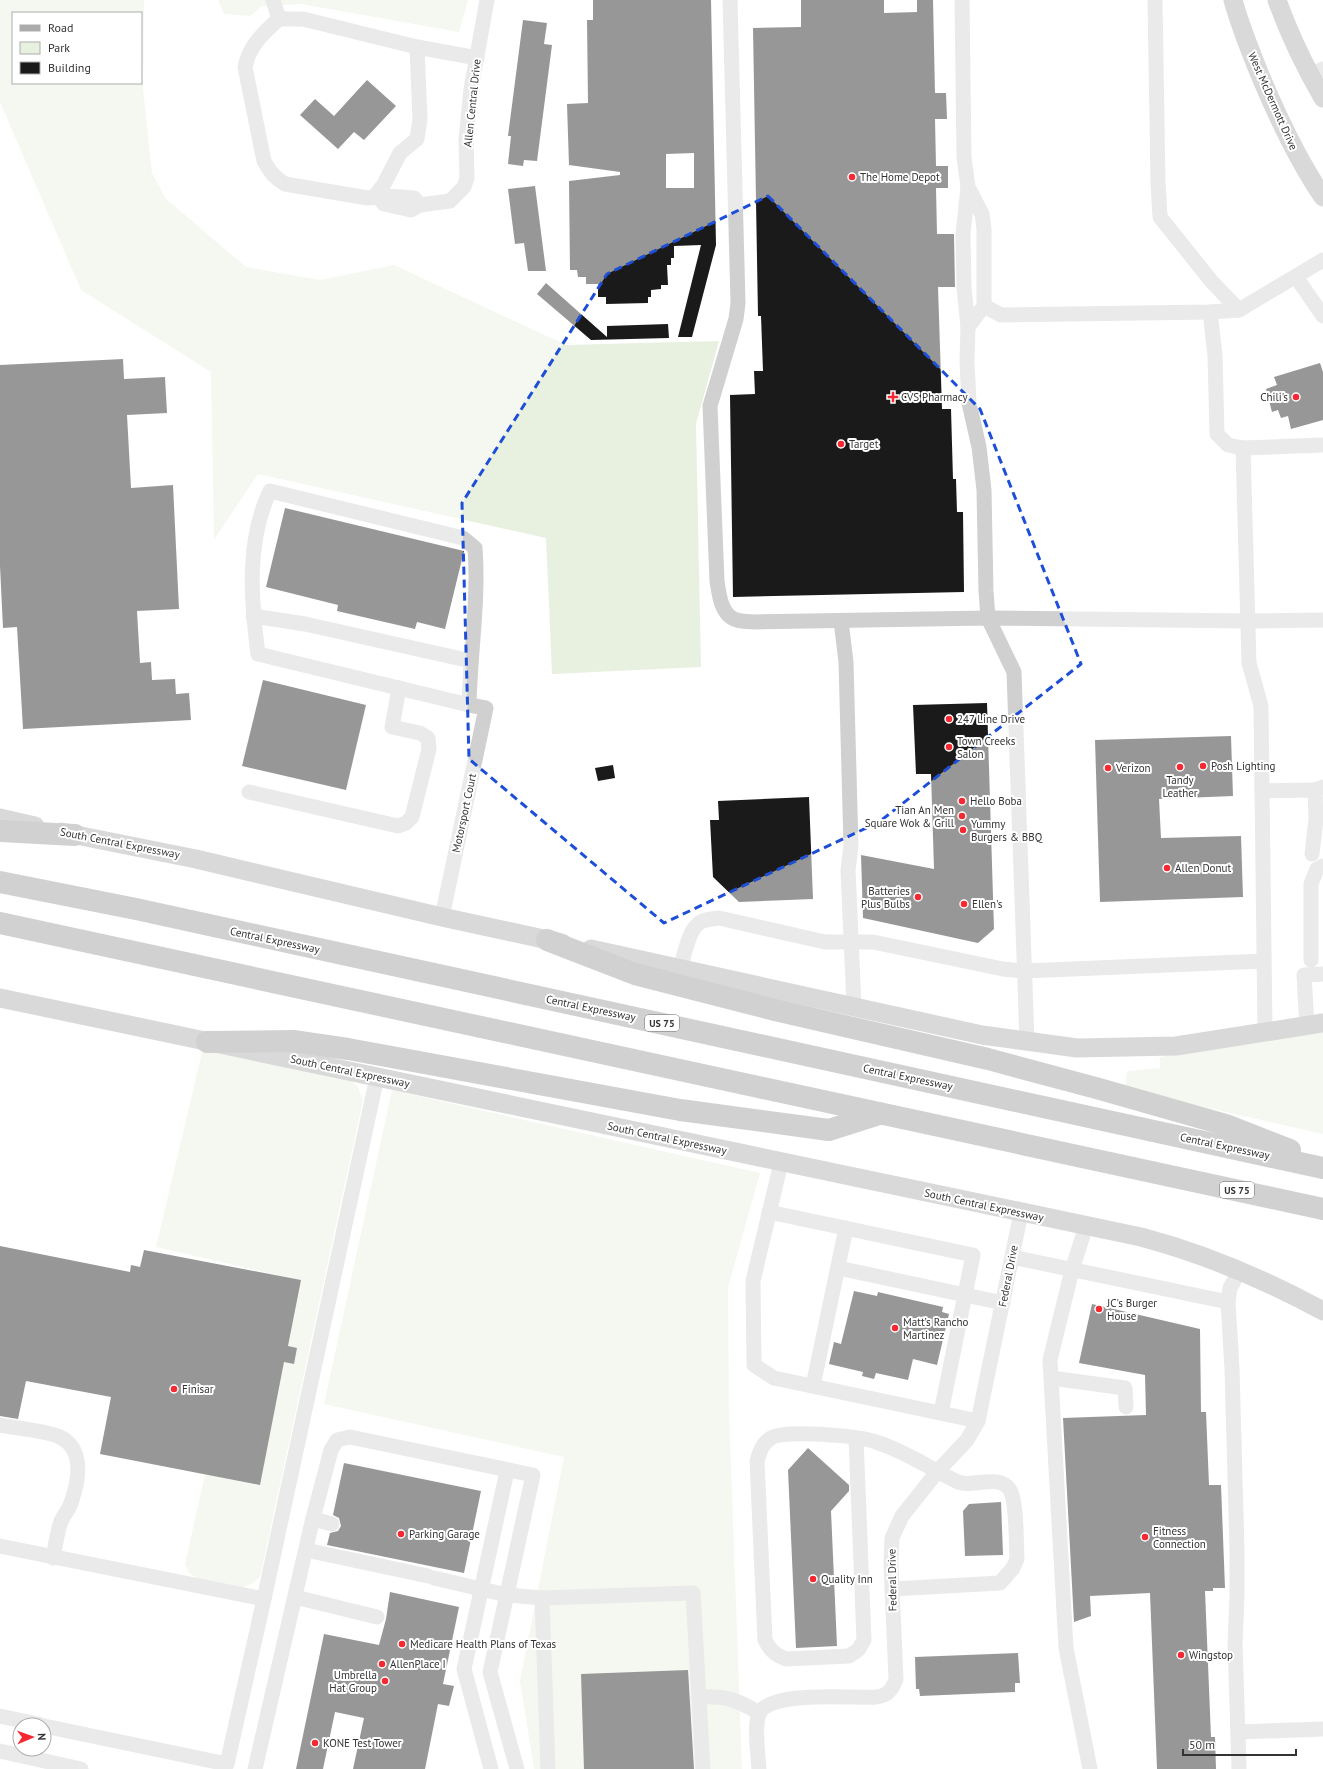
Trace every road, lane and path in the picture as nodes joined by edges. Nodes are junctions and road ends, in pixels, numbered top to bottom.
1 (273, 0) edge
2 (487, 0) edge
3 (730, 0) edge
4 (962, 0) edge
5 (1156, 0) edge
6 (1233, 0) edge
7 (1277, 0) edge
8 (279, 19) junction
9 (417, 47) junction
10 (477, 58) junction
11 (1316, 72) edge
12 (1323, 98) edge
13 (968, 187) junction
14 (1323, 197) edge
15 (377, 198) junction
16 (1323, 260) edge
17 (1296, 277) junction
18 (984, 306) junction
19 (1239, 310) junction
20 (1210, 312) junction
21 (1323, 316) edge
22 (968, 327) junction
23 (1323, 445) edge
24 (1243, 448) junction
25 (253, 616) junction
26 (988, 618) junction
27 (1323, 620) edge
28 (840, 621) junction
29 (1248, 621) junction
30 (471, 661) junction
31 (399, 688) junction
32 (469, 705) junction
33 (1319, 788) edge
34 (1262, 791) junction
35 (249, 792) dead end
36 (0, 818) edge
37 (1319, 819) edge
38 (0, 831) edge
39 (75, 835) junction
40 (1312, 854) dead end
41 (1323, 866) edge
42 (0, 882) edge
43 (442, 917) junction
44 (0, 923) edge
45 (547, 940) junction
46 (850, 942) junction
47 (1264, 960) junction
48 (1311, 960) dead end
49 (680, 969) junction
50 (1024, 971) junction
51 (1323, 974) edge
52 (0, 998) edge
53 (854, 1006) junction
54 (1315, 1024) edge
55 (1265, 1032) junction
56 (207, 1042) junction
57 (1027, 1042) junction
58 (377, 1076) junction
59 (880, 1113) junction
60 (781, 1163) junction
61 (1323, 1163) edge
62 (1323, 1168) edge
63 (1323, 1209) edge
64 (769, 1212) junction
65 (1021, 1213) junction
66 (1086, 1226) junction
67 (846, 1228) junction
68 (1012, 1257) junction
69 (838, 1268) junction
70 (1072, 1270) junction
71 (1240, 1270) junction
72 (965, 1295) junction
73 (1228, 1302) junction
74 (1003, 1303) junction
75 (1323, 1310) edge
76 (1051, 1378) junction
77 (813, 1386) junction
78 (1126, 1407) dead end
79 (941, 1413) junction
80 (978, 1421) junction
81 (0, 1425) edge
82 (856, 1438) junction
83 (507, 1471) junction
84 (937, 1472) junction
85 (312, 1519) junction
86 (332, 1524) dead end
87 (0, 1546) edge
88 (306, 1550) junction
89 (53, 1558) junction
90 (482, 1589) junction
91 (892, 1589) junction
92 (507, 1595) junction
93 (295, 1598) junction
94 (542, 1598) junction
95 (264, 1599) junction
96 (377, 1617) dead end
97 (699, 1697) junction
98 (759, 1713) junction
99 (0, 1716) edge
100 (12, 1719) edge
101 (52, 1727) edge
102 (1323, 1729) edge
103 (1238, 1732) junction
104 (0, 1751) edge
105 (81, 1769) edge
106 (255, 1769) edge
107 (491, 1769) edge
108 (517, 1769) edge
109 (548, 1769) edge
110 (703, 1769) edge
111 (759, 1769) edge
112 (1090, 1769) edge
113 (1239, 1769) edge

1 - 8 street
2 - 10 street, Allen Central Drive
3 - 28 street
4 - 13 street
5 - 19 street
6 - 14 main road, West McDermott Drive
7 - 11 main road
8 - 9 street
8 - 15 street
9 - 10 street
9 - 15 street
10 - 15 street, Allen Central Drive
11 - 12 main road
13 - 18 street
13 - 22 street
16 - 17 street
17 - 19 street
17 - 21 street
18 - 20 street
18 - 22 street
19 - 20 street
20 - 24 street
22 - 26 street
23 - 24 street
24 - 29 street
25 - 30 street
25 - 30 street
25 - 31 street
26 - 28 street
26 - 29 street
26 - 50 street
27 - 29 street
28 - 46 street
29 - 34 street
30 - 32 street
31 - 32 street
31 - 35 street
32 - 43 street, Motorsport Court
33 - 34 street
33 - 37 street
34 - 47 street
36 - 39 main road, South Central Expressway
37 - 40 street
38 - 39 highway
39 - 43 main road, South Central Expressway
41 - 48 street
42 - 62 highway, Central Expressway / US 75
43 - 45 main road, South Central Expressway
44 - 59 highway, US 75
45 - 49 main road, South Central Expressway
45 - 61 highway
46 - 49 street
46 - 50 street
46 - 53 street
47 - 50 street
47 - 55 street
49 - 53 main road, South Central Expressway
50 - 57 street
51 - 54 street
52 - 56 main road, South Central Expressway
53 - 57 main road, South Central Expressway
54 - 55 main road, South Central Expressway
55 - 57 main road, South Central Expressway
56 - 58 main road, South Central Expressway
56 - 59 highway
58 - 60 main road, South Central Expressway
58 - 95 street
59 - 63 highway, US 75
60 - 64 street
60 - 65 main road, South Central Expressway
64 - 67 street
64 - 77 street
65 - 66 main road, South Central Expressway
65 - 68 street, Federal Drive
66 - 70 street
66 - 71 main road, South Central Expressway
67 - 69 street
67 - 72 street
68 - 70 street
68 - 74 street, Federal Drive
69 - 72 street
69 - 77 street
70 - 73 street
70 - 76 street
71 - 73 street
71 - 75 main road, South Central Expressway
72 - 74 street
72 - 79 street
73 - 103 street
74 - 80 street, Federal Drive
76 - 78 street
76 - 112 street
77 - 79 street
79 - 80 street
80 - 84 street, Federal Drive
81 - 89 street
82 - 82 street
82 - 84 street
83 - 85 street
83 - 90 street
83 - 92 street
84 - 91 street, Federal Drive
84 - 91 street
85 - 86 street
85 - 88 street
87 - 89 street
88 - 90 street
88 - 93 street
89 - 95 street
90 - 92 street
90 - 107 street
91 - 98 street, Federal Drive
92 - 94 street
92 - 108 street
93 - 96 street
93 - 106 street
94 - 97 street
94 - 109 street
95 - 101 street
97 - 98 street
97 - 110 street
98 - 111 street
99 - 100 street
102 - 103 street
103 - 113 street
104 - 105 street

